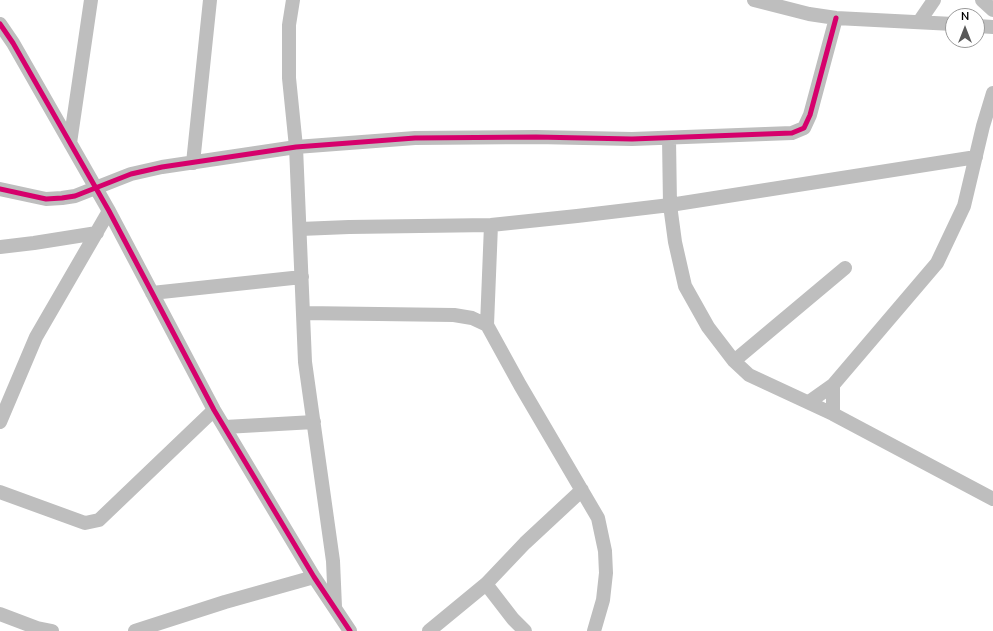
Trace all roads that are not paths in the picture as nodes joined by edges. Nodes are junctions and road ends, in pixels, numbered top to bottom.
1 (91, 0) edge
2 (210, 0) edge
3 (293, 0) edge
4 (754, 0) edge
5 (934, 0) edge
6 (982, 0) edge
7 (993, 10) edge
8 (836, 18) junction
9 (919, 22) junction
10 (0, 24) edge
11 (945, 24) edge
12 (993, 93) edge
13 (669, 138) junction
14 (70, 143) junction
15 (296, 147) junction
16 (976, 157) junction
17 (193, 163) junction
18 (95, 188) junction
19 (0, 189) edge
20 (670, 205) junction
21 (109, 211) junction
22 (491, 225) junction
23 (300, 229) junction
24 (97, 232) junction
25 (0, 247) edge
26 (845, 268) dead end
27 (302, 277) junction
28 (152, 293) junction
29 (303, 313) junction
30 (488, 326) junction
31 (734, 361) junction
32 (832, 385) junction
33 (809, 402) junction
34 (214, 410) junction
35 (833, 414) junction
36 (0, 422) edge
37 (314, 422) junction
38 (224, 427) junction
39 (582, 490) junction
40 (0, 492) edge
41 (993, 499) edge
42 (314, 577) junction
43 (486, 584) junction
44 (335, 609) junction
45 (0, 614) edge
46 (36, 630) edge
47 (52, 631) edge
48 (135, 631) edge
49 (350, 631) edge
50 (429, 631) edge
51 (525, 631) edge
52 (594, 631) edge

1 - 14 street
2 - 17 street
3 - 15 street
4 - 8 street
5 - 9 street
6 - 7 street
8 - 9 street
8 - 13 street
9 - 11 street
10 - 14 street
12 - 16 street
13 - 15 street
13 - 20 street
14 - 18 street
15 - 17 street
15 - 23 street
16 - 20 street
16 - 32 street
17 - 18 street
18 - 19 street
18 - 21 street
20 - 22 street
20 - 31 street
21 - 24 street
21 - 28 street
22 - 23 street
22 - 30 street
23 - 27 street
24 - 25 street
24 - 36 street
26 - 31 street
27 - 28 street
27 - 29 street
28 - 34 street
29 - 30 street
29 - 37 street
30 - 39 street
31 - 33 street
32 - 33 street
32 - 35 street
33 - 35 street
34 - 38 street
34 - 40 street
35 - 41 street
37 - 38 street
37 - 44 street
38 - 42 street
39 - 43 street
39 - 52 street
42 - 44 street
42 - 48 street
43 - 50 street
43 - 51 street
44 - 49 street
45 - 46 street
46 - 47 street

